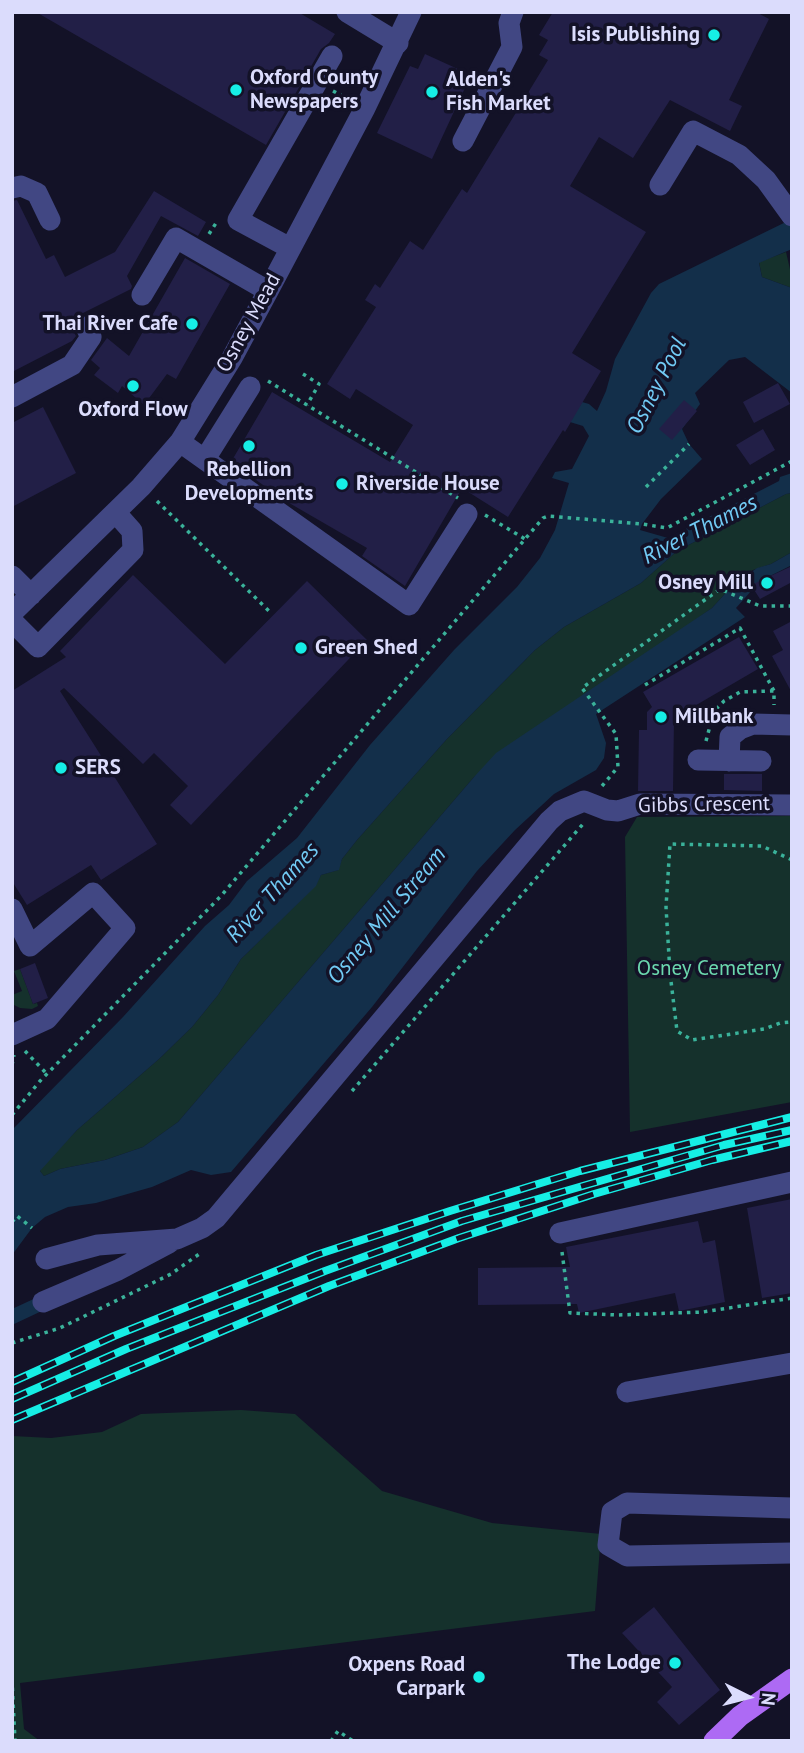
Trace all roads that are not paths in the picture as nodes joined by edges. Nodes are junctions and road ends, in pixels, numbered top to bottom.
1 (347, 12) edge
2 (411, 12) edge
3 (513, 12) edge
4 (398, 43) junction
5 (332, 56) dead end
6 (463, 141) dead end
7 (660, 185) dead end
8 (12, 188) edge
9 (792, 216) edge
10 (50, 220) dead end
11 (290, 248) junction
12 (268, 291) junction
13 (142, 295) dead end
14 (86, 327) dead end
15 (256, 382) road end
16 (12, 397) edge
17 (180, 442) junction
18 (205, 459) junction
19 (471, 510) road end
20 (116, 513) junction
21 (12, 576) edge
22 (31, 594) junction
23 (12, 613) edge
24 (12, 621) edge
25 (792, 725) edge
26 (698, 760) dead end
27 (729, 761) junction
28 (761, 761) dead end
29 (792, 805) edge
30 (12, 909) edge
31 (13, 1038) edge
32 (792, 1182) edge
33 (560, 1233) road end
34 (177, 1239) junction
35 (46, 1259) dead end
36 (43, 1302) dead end
37 (792, 1363) edge
38 (628, 1392) dead end
39 (792, 1508) edge
40 (792, 1553) edge
41 (792, 1679) edge
42 (714, 1741) edge

1 - 4 street
2 - 4 street, Osney Mead
3 - 6 street
4 - 11 street, Osney Mead
5 - 11 street
7 - 9 street
8 - 10 street
11 - 12 street, Osney Mead
12 - 13 street
12 - 17 street, Osney Mead
14 - 16 street
15 - 18 street
17 - 18 street
17 - 20 street, Osney Mead
18 - 19 street
20 - 22 street, Osney Mead
20 - 24 street
21 - 22 street
22 - 23 street, Osney Mead
25 - 27 street
26 - 27 street
27 - 28 street
29 - 34 street, Gibbs Crescent
30 - 31 street
32 - 33 street
34 - 35 street
34 - 36 street
37 - 38 street
39 - 40 street
41 - 42 main road

